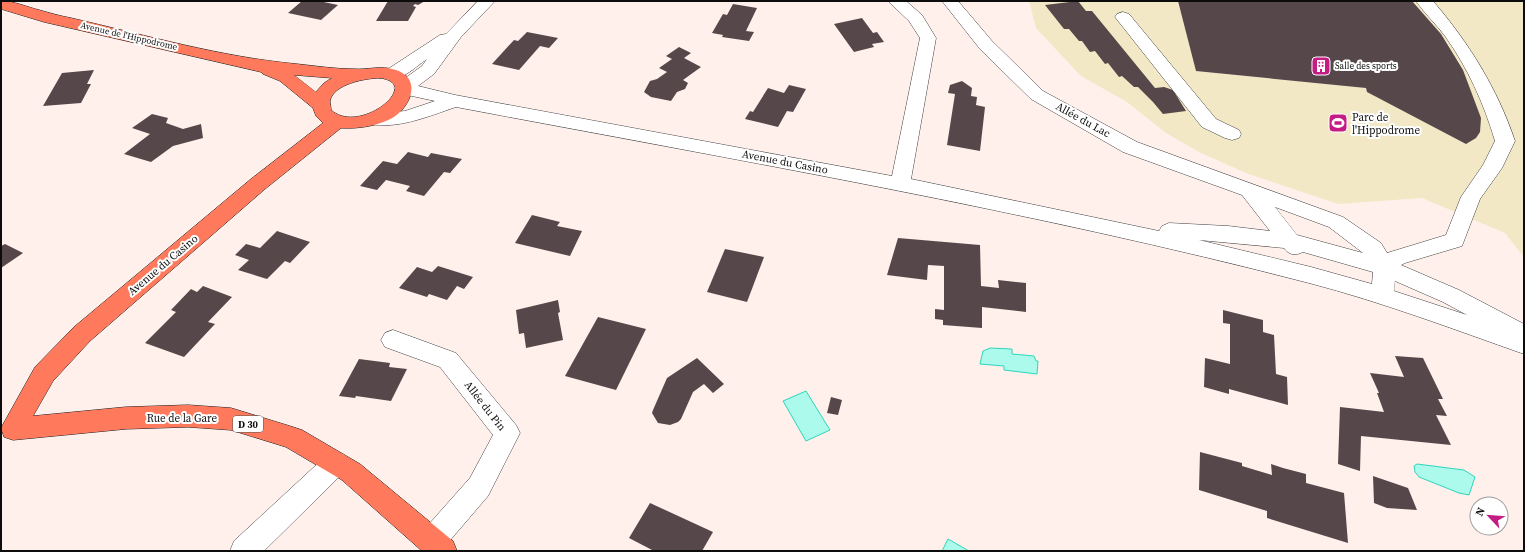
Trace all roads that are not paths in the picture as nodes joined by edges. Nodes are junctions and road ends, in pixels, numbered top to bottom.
1 (487, 1) edge
2 (896, 1) edge
3 (950, 1) edge
4 (1424, 1) edge
5 (1, 4) edge
6 (1123, 17) dead end
7 (456, 33) junction
8 (258, 66) junction
9 (356, 75) junction
10 (391, 75) junction
11 (404, 88) junction
12 (455, 101) junction
13 (320, 105) junction
14 (373, 119) junction
15 (337, 122) junction
16 (1232, 134) dead end
17 (900, 184) junction
18 (1248, 189) junction
19 (1114, 228) junction
20 (1291, 241) junction
21 (1384, 267) junction
22 (1311, 275) junction
23 (1383, 296) junction
24 (1524, 335) edge
25 (393, 340) dead end
26 (1524, 344) edge
27 (7, 430) edge
28 (336, 463) junction
29 (437, 546) edge
30 (244, 551) edge

1 - 7 street
2 - 17 street
3 - 18 street, Allée du Lac
4 - 21 street
5 - 8 main road, Avenue de l'Hippodrome
6 - 16 street
7 - 10 street
7 - 11 street
8 - 9 main road, Avenue de l'Hippodrome
8 - 13 main road, Avenue de l'Hippodrome
9 - 10 main road
9 - 13 main road
10 - 11 main road
11 - 12 street, Avenue du Casino
11 - 14 main road
12 - 14 street
12 - 17 street, Avenue du Casino
13 - 15 main road
14 - 15 main road
15 - 27 main road, Avenue du Casino
17 - 19 street, Avenue du Casino
18 - 20 street
18 - 21 street, Allée du Lac
19 - 20 street
19 - 22 street
20 - 21 street
20 - 22 street
21 - 23 street
21 - 24 street
22 - 23 street
23 - 26 street
25 - 29 street, Allée du Pin
27 - 28 main road, Rue de la Gare / D 30
28 - 29 main road, Rue de la Gare / D 30
28 - 30 street

